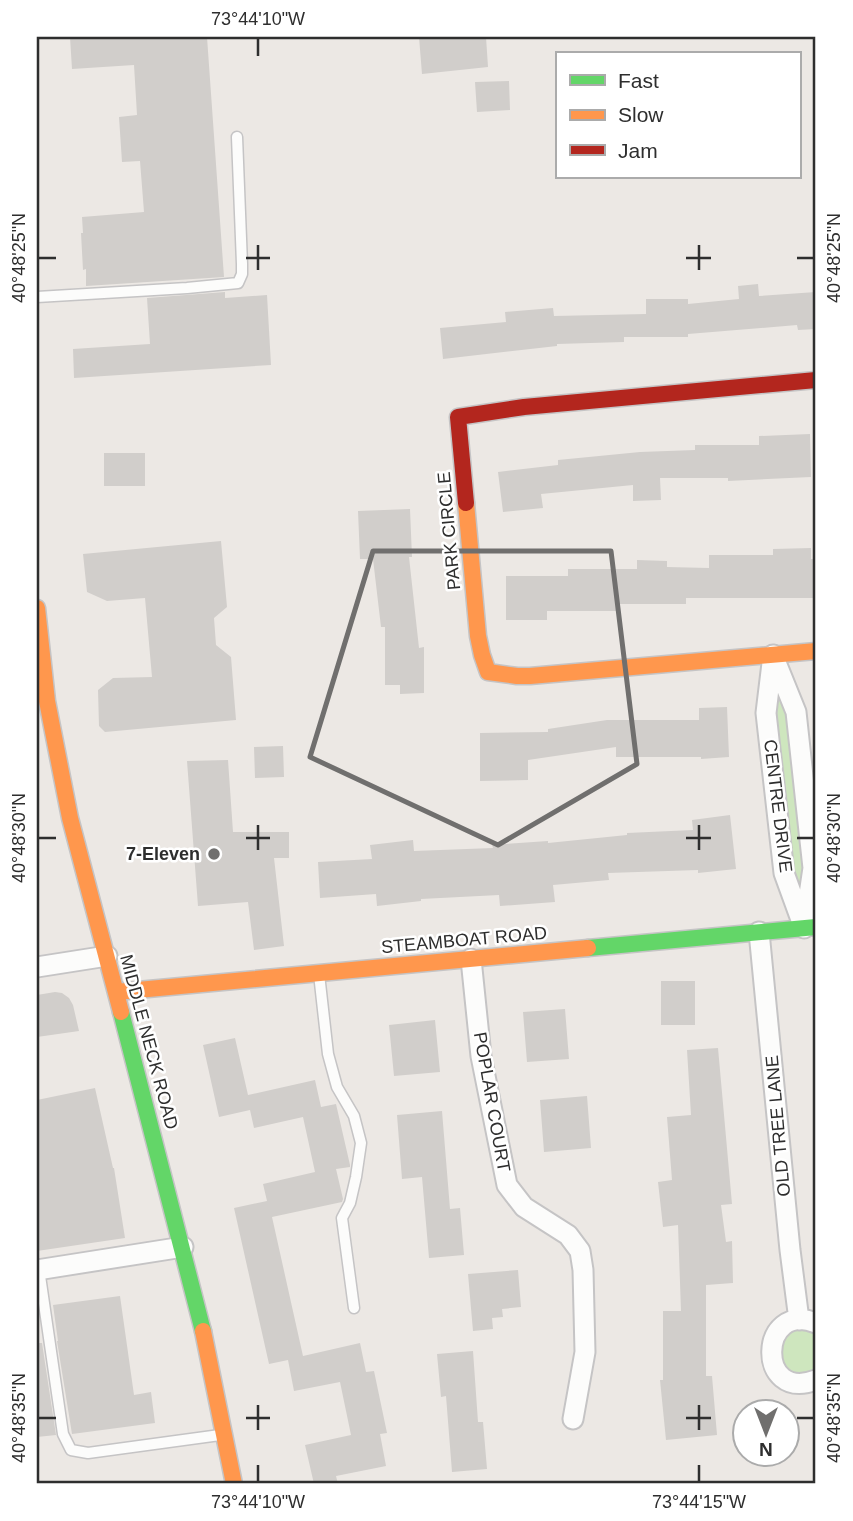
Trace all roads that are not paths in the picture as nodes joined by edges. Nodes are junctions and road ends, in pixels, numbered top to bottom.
1 (237, 137) dead end
2 (37, 297) edge
3 (816, 380) edge
4 (37, 608) edge
5 (816, 651) edge
6 (773, 655) junction
7 (810, 928) edge
8 (760, 932) junction
9 (107, 956) junction
10 (471, 959) junction
11 (37, 967) edge
12 (319, 973) junction
13 (116, 992) junction
14 (183, 1247) junction
15 (38, 1269) edge
16 (354, 1308) dead end
17 (808, 1322) edge
18 (816, 1380) edge
19 (573, 1419) dead end
20 (224, 1435) junction
21 (234, 1484) edge

1 - 2 lane
3 - 6 street, PARK CIRCLE
4 - 9 street, MIDDLE NECK ROAD
5 - 6 street, PARK CIRCLE
6 - 7 street, CENTRE DRIVE
6 - 7 street, CENTRE DRIVE
7 - 8 street, STEAMBOAT ROAD
8 - 10 street, STEAMBOAT ROAD
8 - 17 street, OLD TREE LANE
9 - 11 street
9 - 13 street, MIDDLE NECK ROAD
10 - 12 street, STEAMBOAT ROAD
10 - 19 street, POPLAR COURT
12 - 13 street, STEAMBOAT ROAD
12 - 16 lane
13 - 14 street, MIDDLE NECK ROAD
14 - 15 street
14 - 20 street, MIDDLE NECK ROAD
15 - 20 lane
17 - 18 street, OLD TREE LANE
20 - 21 street, MIDDLE NECK ROAD

